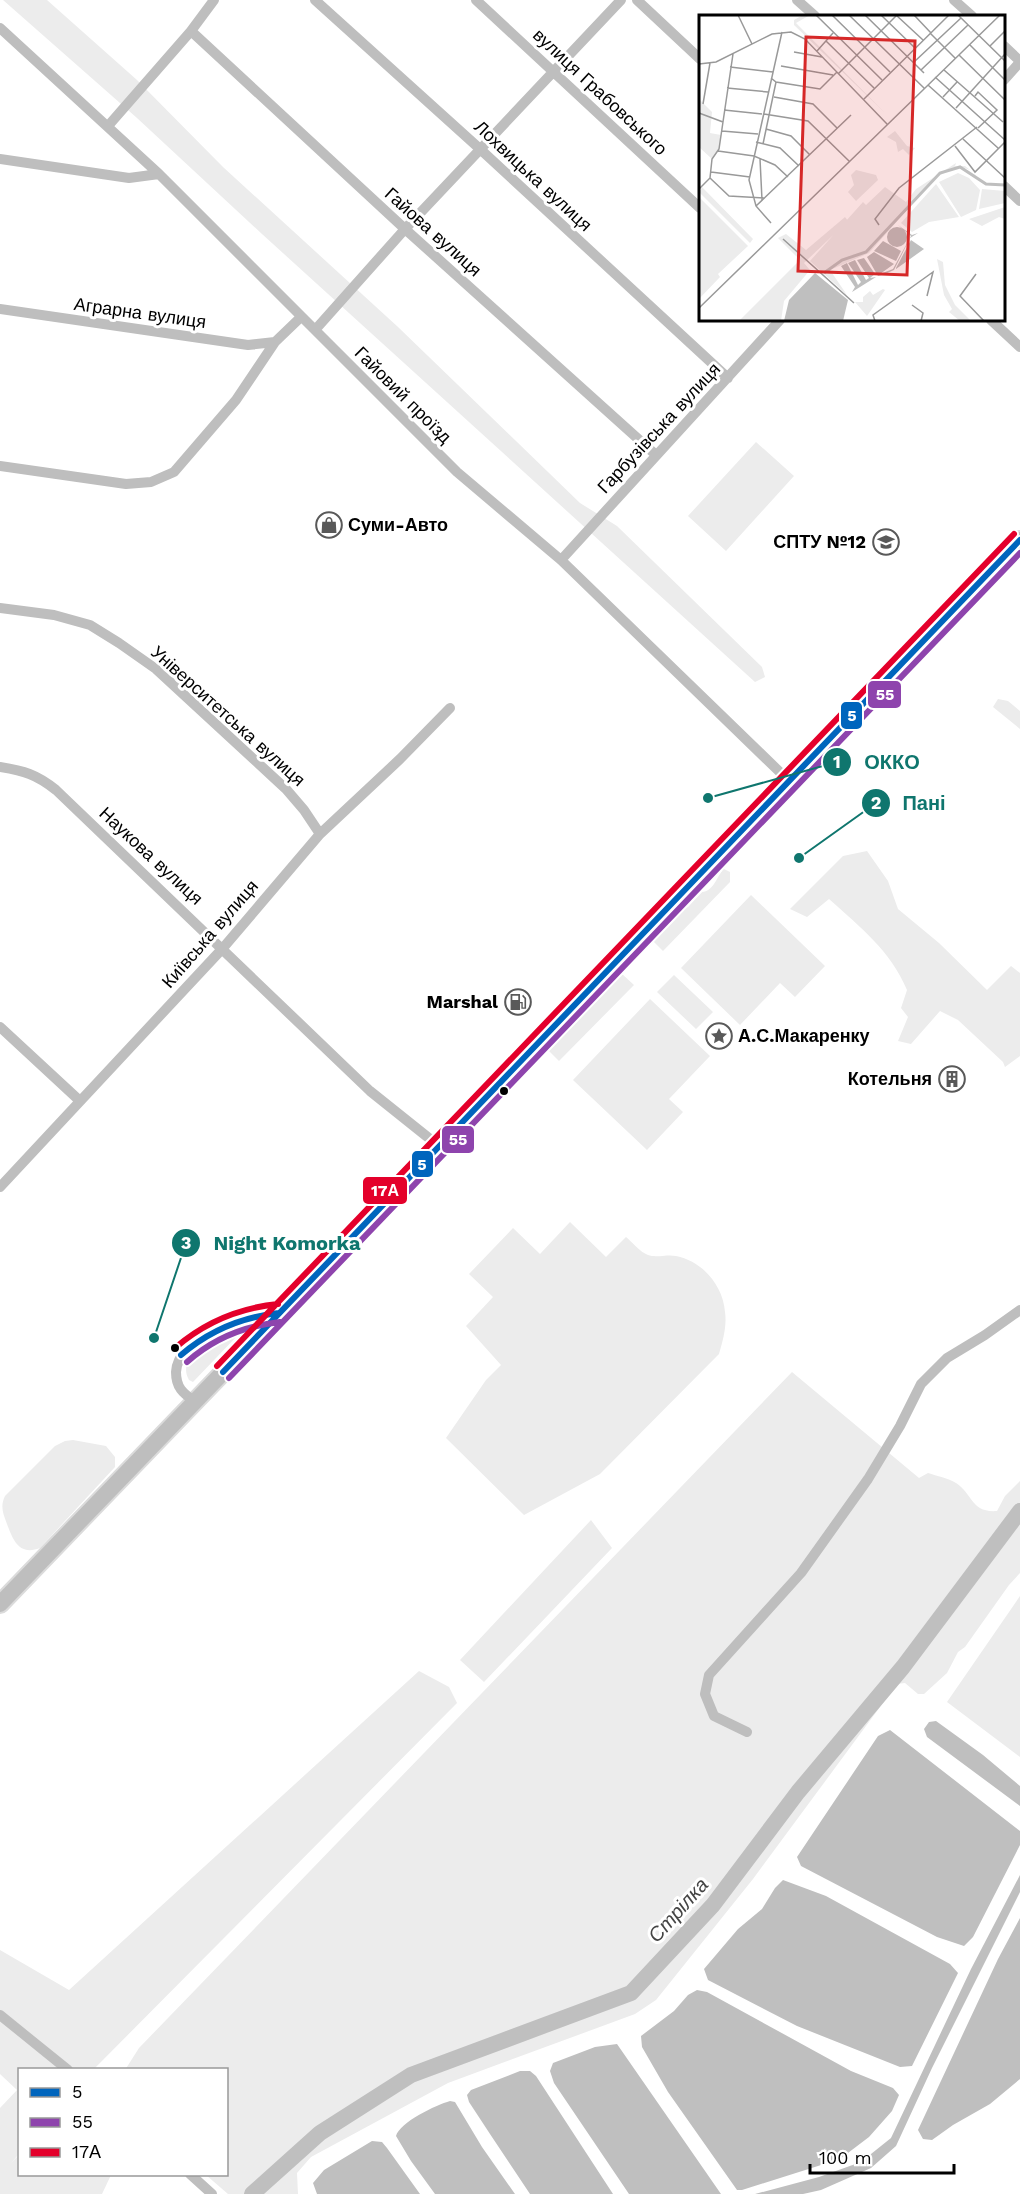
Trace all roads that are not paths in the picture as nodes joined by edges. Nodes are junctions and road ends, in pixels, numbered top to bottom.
1 (214, 0) edge
2 (315, 0) edge
3 (476, 0) edge
4 (621, 0) edge
5 (637, 0) edge
6 (797, 0) edge
7 (954, 0) edge
8 (814, 15) edge
9 (971, 15) edge
10 (0, 28) edge
11 (190, 31) junction
12 (1005, 47) edge
13 (699, 58) edge
14 (1020, 61) edge
15 (554, 71) junction
16 (1005, 79) edge
17 (108, 126) junction
18 (480, 149) junction
19 (0, 159) edge
20 (159, 174) junction
21 (1005, 187) edge
22 (1020, 199) edge
23 (699, 207) edge
24 (405, 229) junction
25 (0, 309) edge
26 (300, 317) junction
27 (779, 321) edge
28 (993, 321) edge
29 (315, 330) junction
30 (274, 342) junction
31 (1020, 347) edge
32 (728, 378) junction
33 (656, 455) junction
34 (0, 465) edge
35 (1020, 540) edge
36 (561, 560) junction
37 (0, 608) edge
38 (450, 708) dead end
39 (0, 767) edge
40 (788, 780) junction
41 (320, 834) junction
42 (223, 948) junction
43 (0, 1027) edge
44 (80, 1101) junction
45 (440, 1147) junction
46 (0, 1187) edge
47 (1020, 1310) edge
48 (279, 1313) junction
49 (195, 1401) junction
50 (0, 1604) edge
51 (747, 1732) dead end
52 (0, 2015) edge
53 (66, 2068) edge
54 (191, 2176) edge
55 (212, 2194) edge

1 - 11 street
2 - 18 street, Лохвицька вулиця
3 - 15 street, вулиця Грабовського
4 - 15 street
5 - 13 street
6 - 8 street
7 - 9 street
10 - 17 street, Гайовий проїзд
11 - 17 street
11 - 24 street, Гайова вулиця
12 - 14 street
14 - 16 street
15 - 18 street
15 - 23 street, вулиця Грабовського
17 - 20 street, Гайовий проїзд
18 - 24 street
18 - 32 street, Лохвицька вулиця
19 - 20 street
20 - 26 street, Гайовий проїзд
21 - 22 street
24 - 29 street
24 - 33 street, Гайова вулиця
25 - 30 street, Аграрна вулиця
26 - 29 street, Гайовий проїзд
26 - 30 street
27 - 32 street, Гарбузівська вулиця
28 - 31 street
29 - 36 street, Гайовий проїзд
30 - 34 street
32 - 33 street, Гарбузівська вулиця
33 - 36 street, Гарбузівська вулиця
35 - 40 main road
36 - 40 street, Гайовий проїзд
37 - 41 street, Університетська вулиця
38 - 41 street, Київська вулиця
39 - 42 street, Наукова вулиця
40 - 45 main road
41 - 42 street, Київська вулиця
42 - 44 street, Київська вулиця
42 - 45 street, Наукова вулиця
43 - 44 street
44 - 46 street, Київська вулиця
45 - 48 main road
47 - 51 street
48 - 49 main road
48 - 49 street
49 - 50 main road
52 - 53 street
54 - 55 street

